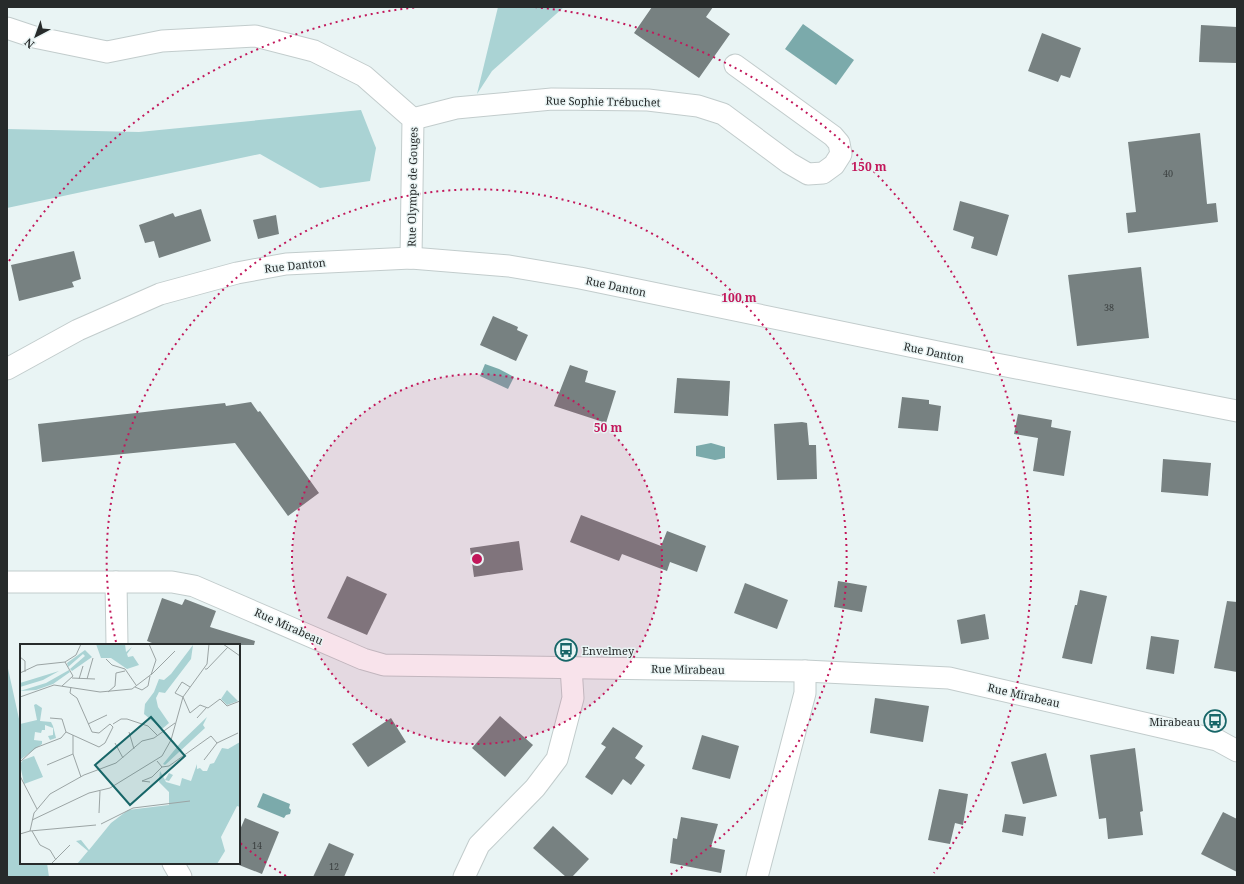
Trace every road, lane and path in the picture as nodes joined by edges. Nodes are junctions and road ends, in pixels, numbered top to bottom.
1 (7, 28) edge
2 (735, 65) dead end
3 (413, 119) junction
4 (411, 258) junction
5 (7, 369) edge
6 (1237, 411) edge
7 (7, 582) edge
8 (116, 582) junction
9 (117, 644) edge
10 (571, 667) junction
11 (805, 671) junction
12 (1237, 751) edge
13 (174, 864) edge
14 (181, 877) edge
15 (464, 877) edge
16 (757, 877) edge

1 - 3 street, Rue Olympe de Gouges
2 - 3 street, Rue Sophie Trébuchet
3 - 4 street, Rue Olympe de Gouges
4 - 5 street, Rue Danton
4 - 6 street, Rue Danton
7 - 8 street, Rue Mirabeau
8 - 9 street
8 - 10 street, Rue Mirabeau
10 - 11 street, Rue Mirabeau
10 - 15 street
11 - 12 street, Rue Mirabeau
11 - 16 street
13 - 14 street

